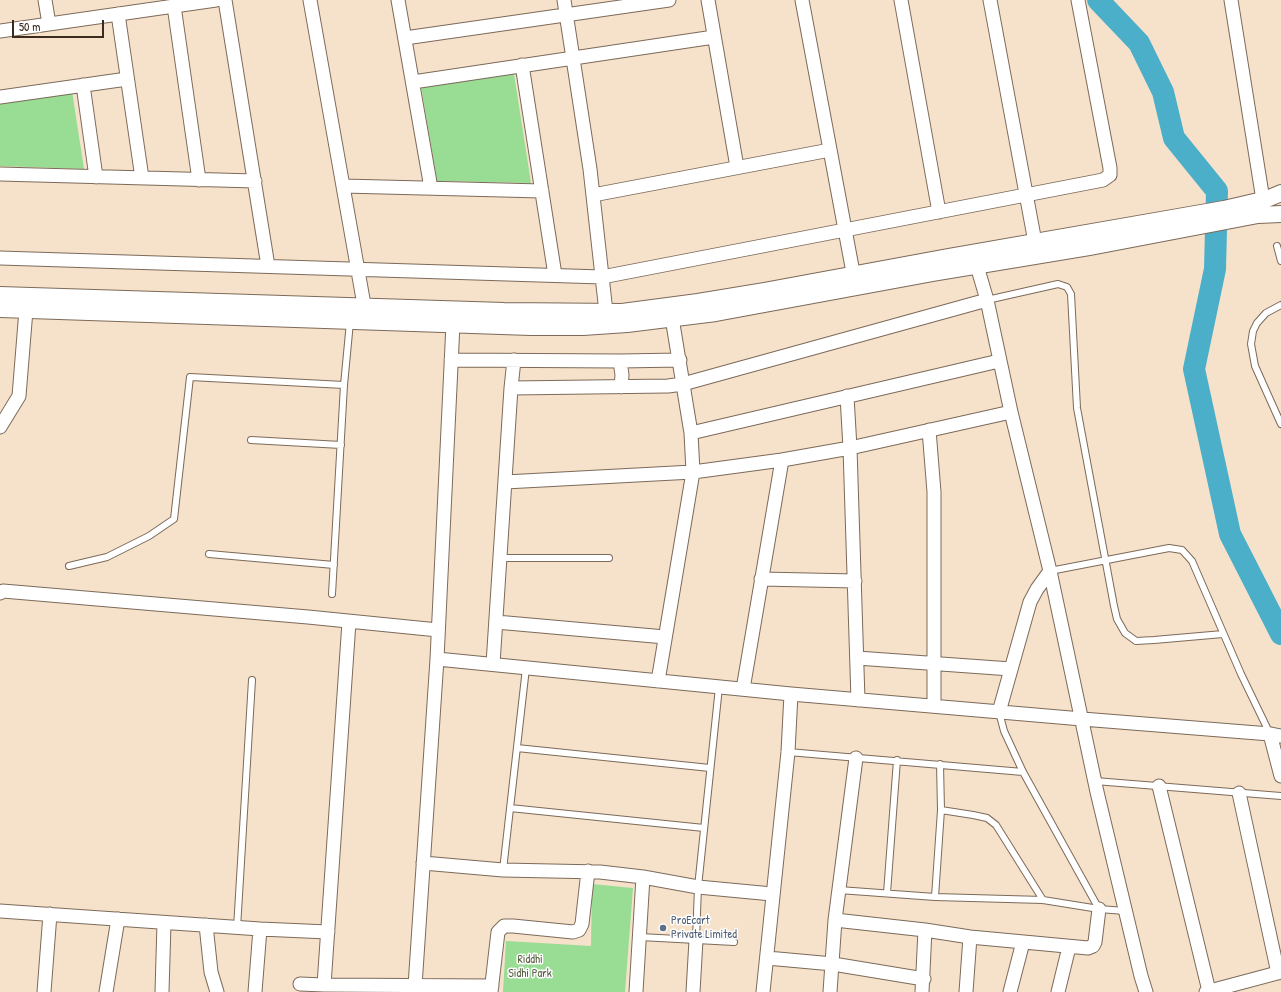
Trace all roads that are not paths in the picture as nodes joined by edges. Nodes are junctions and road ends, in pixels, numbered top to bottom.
1 (45, 0) edge
2 (216, 0) edge
3 (225, 0) edge
4 (310, 0) edge
5 (398, 0) edge
6 (564, 0) edge
7 (669, 0) edge
8 (708, 0) edge
9 (802, 0) edge
10 (900, 0) edge
11 (990, 0) edge
12 (1078, 0) edge
13 (1231, 0) edge
14 (174, 6) junction
15 (118, 14) junction
16 (566, 15) junction
17 (49, 24) junction
18 (0, 31) edge
19 (714, 37) junction
20 (405, 38) junction
21 (573, 58) junction
22 (522, 65) junction
23 (127, 79) junction
24 (413, 82) junction
25 (83, 86) junction
26 (0, 97) edge
27 (830, 150) junction
28 (737, 167) junction
29 (0, 174) edge
30 (96, 177) junction
31 (142, 178) junction
32 (199, 180) junction
33 (255, 181) junction
34 (343, 186) junction
35 (431, 188) junction
36 (542, 191) junction
37 (1281, 193) edge
38 (593, 195) junction
39 (1026, 195) junction
40 (1263, 200) junction
41 (939, 212) junction
42 (1281, 214) edge
43 (1226, 215) junction
44 (845, 229) junction
45 (1088, 240) junction
46 (1035, 242) junction
47 (1277, 246) dead end
48 (0, 258) edge
49 (1281, 260) edge
50 (268, 266) junction
51 (977, 266) junction
52 (358, 269) junction
53 (555, 275) junction
54 (602, 277) junction
55 (855, 281) junction
56 (0, 295) edge
57 (986, 300) junction
58 (1281, 305) edge
59 (0, 309) edge
60 (26, 310) junction
61 (606, 312) junction
62 (358, 314) junction
63 (672, 318) junction
64 (452, 324) junction
65 (451, 360) junction
66 (514, 360) junction
67 (680, 360) junction
68 (620, 361) junction
69 (999, 361) junction
70 (683, 384) junction
71 (344, 385) junction
72 (621, 387) junction
73 (511, 388) junction
74 (847, 396) junction
75 (1010, 412) junction
76 (1281, 424) edge
77 (0, 427) edge
78 (929, 430) junction
79 (691, 432) junction
80 (251, 440) dead end
81 (341, 445) junction
82 (850, 448) junction
83 (782, 460) junction
84 (693, 472) junction
85 (505, 482) junction
86 (209, 554) dead end
87 (500, 558) junction
88 (609, 558) dead end
89 (1105, 559) junction
90 (334, 565) junction
91 (69, 566) dead end
92 (1050, 571) junction
93 (761, 579) junction
94 (855, 581) junction
95 (0, 593) edge
96 (332, 594) dead end
97 (349, 622) junction
98 (496, 622) junction
99 (438, 630) junction
100 (1224, 634) junction
101 (665, 637) junction
102 (857, 658) junction
103 (437, 659) junction
104 (934, 663) junction
105 (493, 664) junction
106 (526, 668) junction
107 (1011, 669) junction
108 (252, 680) dead end
109 (658, 681) junction
110 (719, 687) junction
111 (743, 689) junction
112 (791, 694) junction
113 (858, 700) junction
114 (934, 706) junction
115 (999, 712) junction
116 (1082, 719) junction
117 (1275, 735) edge
118 (517, 748) junction
119 (788, 752) junction
120 (856, 758) junction
121 (897, 760) junction
122 (940, 764) junction
123 (710, 768) junction
124 (1023, 772) junction
125 (1281, 776) edge
126 (1094, 781) junction
127 (1159, 786) junction
128 (1239, 793) junction
129 (1281, 796) edge
130 (510, 808) junction
131 (940, 810) junction
132 (704, 828) junction
133 (423, 863) junction
134 (503, 870) junction
135 (588, 871) junction
136 (643, 877) junction
137 (698, 887) junction
138 (839, 890) junction
139 (772, 894) junction
140 (887, 894) junction
141 (935, 897) junction
142 (1043, 900) junction
143 (1099, 909) junction
144 (0, 911) edge
145 (1125, 911) junction
146 (50, 914) junction
147 (118, 919) junction
148 (835, 920) junction
149 (164, 922) junction
150 (206, 926) junction
151 (237, 928) junction
152 (260, 929) junction
153 (925, 930) junction
154 (328, 932) junction
155 (640, 937) junction
156 (970, 937) junction
157 (696, 940) junction
158 (734, 942) dead end
159 (1022, 942) junction
160 (1069, 947) junction
161 (767, 958) junction
162 (833, 964) junction
163 (1280, 973) edge
164 (300, 984) dead end
165 (324, 985) junction
166 (923, 985) edge
167 (415, 986) junction
168 (491, 989) edge
169 (44, 992) edge
170 (106, 992) edge
171 (162, 992) edge
172 (217, 992) edge
173 (255, 992) edge
174 (636, 992) edge
175 (693, 992) edge
176 (764, 992) edge
177 (830, 992) edge
178 (966, 992) edge
179 (1010, 992) edge
180 (1058, 992) edge
181 (1146, 992) edge
182 (1207, 992) edge

1 - 17 street
2 - 14 street
3 - 33 street
4 - 34 street
5 - 20 street
6 - 16 street
7 - 16 street
8 - 19 street
9 - 27 street
10 - 41 street
11 - 39 street
12 - 39 street
13 - 40 street
14 - 15 street
14 - 32 street
15 - 17 street
15 - 23 street
16 - 20 street
16 - 21 street
17 - 18 street
19 - 21 street
19 - 28 street
20 - 24 street
21 - 22 street
21 - 38 street
22 - 24 street
22 - 36 street
23 - 25 street
23 - 31 street
24 - 35 street
25 - 26 street
25 - 30 street
27 - 28 street
27 - 44 street
28 - 38 street
29 - 30 street
30 - 31 street
31 - 32 street
32 - 33 street
33 - 50 street
34 - 35 street
34 - 52 street
35 - 36 street
36 - 53 street
37 - 40 street
38 - 54 street
39 - 41 street
39 - 46 street
40 - 43 street
41 - 44 street
42 - 43 street
43 - 45 street
44 - 54 street
44 - 55 street
45 - 46 street
45 - 51 street
46 - 55 street
47 - 49 lane
48 - 50 street
50 - 52 street
51 - 55 street
51 - 57 street
52 - 53 street
52 - 62 street
53 - 54 street
54 - 61 street
55 - 61 street
55 - 63 street
56 - 62 street
57 - 69 street
57 - 70 street
57 - 89 lane
58 - 76 lane
59 - 60 street
60 - 62 street
60 - 77 street
61 - 62 street
62 - 64 street
62 - 71 lane
63 - 64 street
63 - 67 street
64 - 65 street
65 - 66 street
65 - 99 street
66 - 68 street
66 - 73 street
67 - 68 street
67 - 70 street
68 - 72 street
69 - 74 street
69 - 75 street
70 - 72 street
70 - 79 street
71 - 81 lane
71 - 91 lane
72 - 73 street
73 - 85 street
74 - 79 street
74 - 82 street
75 - 78 street
75 - 92 street
78 - 82 street
78 - 104 street
79 - 84 street
80 - 81 lane
81 - 90 lane
82 - 83 street
82 - 94 street
83 - 84 street
83 - 93 street
84 - 85 street
84 - 101 street
85 - 87 street
86 - 90 lane
87 - 88 lane
87 - 98 street
89 - 92 lane
89 - 100 lane
89 - 100 lane
90 - 96 lane
92 - 107 street
92 - 116 street
93 - 94 street
93 - 111 street
94 - 102 street
95 - 97 street
97 - 99 street
97 - 154 street
98 - 101 street
98 - 105 street
99 - 103 street
100 - 117 lane
101 - 109 street
102 - 104 street
102 - 113 street
103 - 105 street
103 - 133 street
104 - 107 street
104 - 114 street
105 - 106 street
106 - 109 street
106 - 118 lane
107 - 115 street
108 - 151 lane
109 - 110 street
110 - 111 street
110 - 123 lane
111 - 112 street
112 - 113 street
112 - 119 street
113 - 114 street
114 - 115 street
115 - 116 street
115 - 124 lane
116 - 117 street
116 - 126 street
117 - 125 street
118 - 123 lane
118 - 130 lane
119 - 120 lane
119 - 139 street
120 - 121 lane
120 - 138 street
121 - 122 lane
121 - 140 lane
122 - 124 lane
122 - 131 lane
123 - 132 lane
124 - 143 lane
126 - 127 lane
126 - 145 street
127 - 128 lane
127 - 182 street
128 - 129 lane
128 - 163 street
130 - 132 lane
130 - 134 lane
131 - 141 lane
131 - 142 lane
132 - 137 lane
133 - 134 street
133 - 167 street
134 - 135 street
135 - 136 street
135 - 168 street
136 - 137 street
136 - 155 street
137 - 139 street
137 - 157 lane
138 - 140 lane
138 - 148 street
139 - 161 street
140 - 141 lane
141 - 142 lane
142 - 143 lane
143 - 145 lane
143 - 160 street
144 - 146 street
145 - 181 street
146 - 147 street
146 - 169 street
147 - 149 street
147 - 170 street
148 - 153 street
148 - 162 street
149 - 150 street
149 - 171 street
150 - 151 street
150 - 172 street
151 - 152 street
152 - 154 street
152 - 173 street
153 - 156 street
153 - 166 street
154 - 165 street
155 - 157 lane
155 - 174 street
156 - 159 street
156 - 178 street
157 - 158 lane
157 - 175 street
159 - 160 street
159 - 179 street
160 - 180 street
161 - 162 street
161 - 176 street
162 - 166 street
162 - 177 street
163 - 182 street
164 - 165 street
165 - 167 street
167 - 168 street

